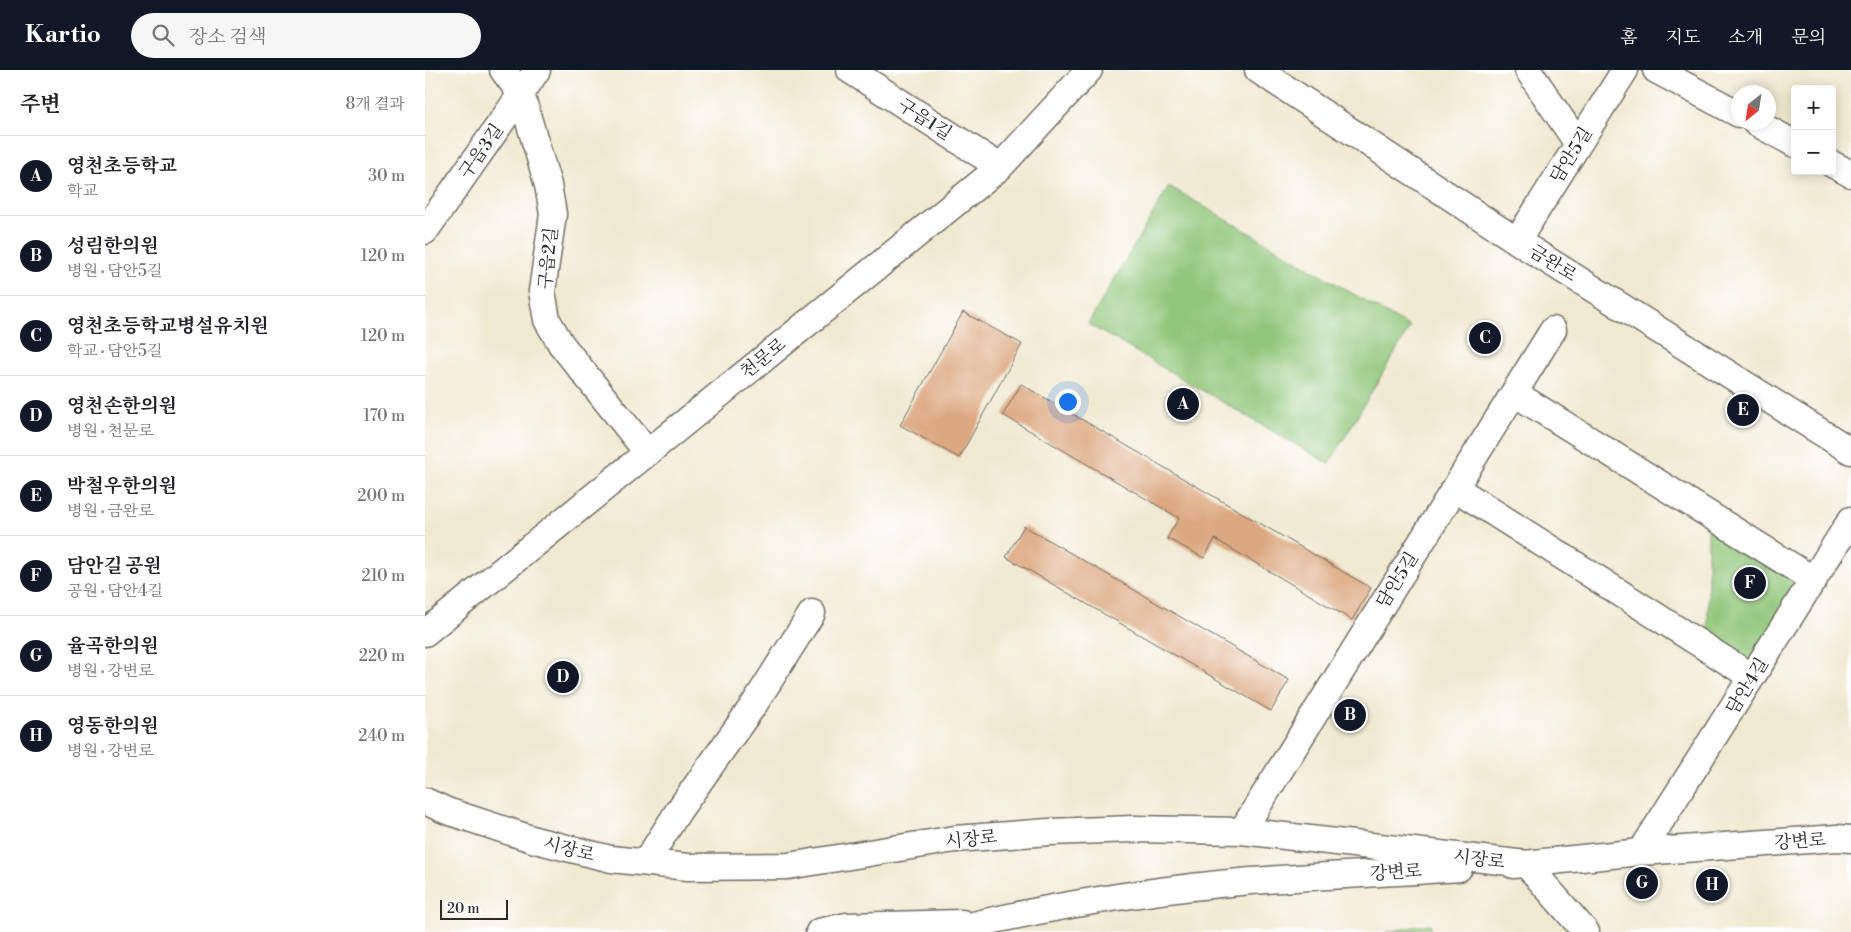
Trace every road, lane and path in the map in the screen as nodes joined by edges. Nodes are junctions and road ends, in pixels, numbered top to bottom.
1 (503, 70) edge
2 (537, 70) edge
3 (850, 70) edge
4 (1089, 70) edge
5 (1258, 70) edge
6 (1528, 70) edge
7 (1625, 70) edge
8 (1656, 70) edge
9 (521, 94) junction
10 (1731, 110) edge
11 (1770, 130) edge
12 (1791, 142) edge
13 (1578, 144) junction
14 (1836, 166) edge
15 (1001, 167) junction
16 (1851, 174) edge
17 (425, 230) edge
18 (1517, 241) junction
19 (1553, 330) dead end
20 (1513, 393) junction
21 (1851, 451) edge
22 (647, 452) junction
23 (1455, 488) junction
24 (1851, 520) edge
25 (1814, 580) junction
26 (812, 612) dead end
27 (425, 634) edge
28 (1752, 677) junction
29 (425, 801) edge
30 (1242, 831) junction
31 (1851, 839) edge
32 (1641, 852) junction
33 (646, 862) junction
34 (1526, 864) junction
35 (974, 927) edge
36 (819, 932) edge
37 (944, 932) edge
38 (1586, 932) edge

1 - 9 street, 구읍2길
2 - 9 street, 구읍3길
3 - 15 street, 구읍1길
4 - 15 street, 천문로
5 - 18 street, 금완로
6 - 13 street
7 - 13 street, 담안5길
8 - 10 street
9 - 17 street, 구읍3길
9 - 22 street, 구읍2길
11 - 12 street
13 - 18 street, 담안5길
14 - 16 street
15 - 22 street, 천문로
18 - 21 street, 금완로
19 - 20 street, 담안5길
20 - 23 street, 담안5길
20 - 25 street
22 - 27 street, 천문로
23 - 28 street
23 - 30 street, 담안5길
24 - 25 street, 담안4길
25 - 28 street, 담안4길
26 - 33 street
28 - 32 street, 담안4길
29 - 33 street, 시장로
30 - 33 street, 시장로
30 - 34 street, 시장로
31 - 32 street, 강변로
32 - 34 street, 강변로
34 - 35 street, 강변로
34 - 38 street
35 - 36 street
35 - 37 street, 강변로

